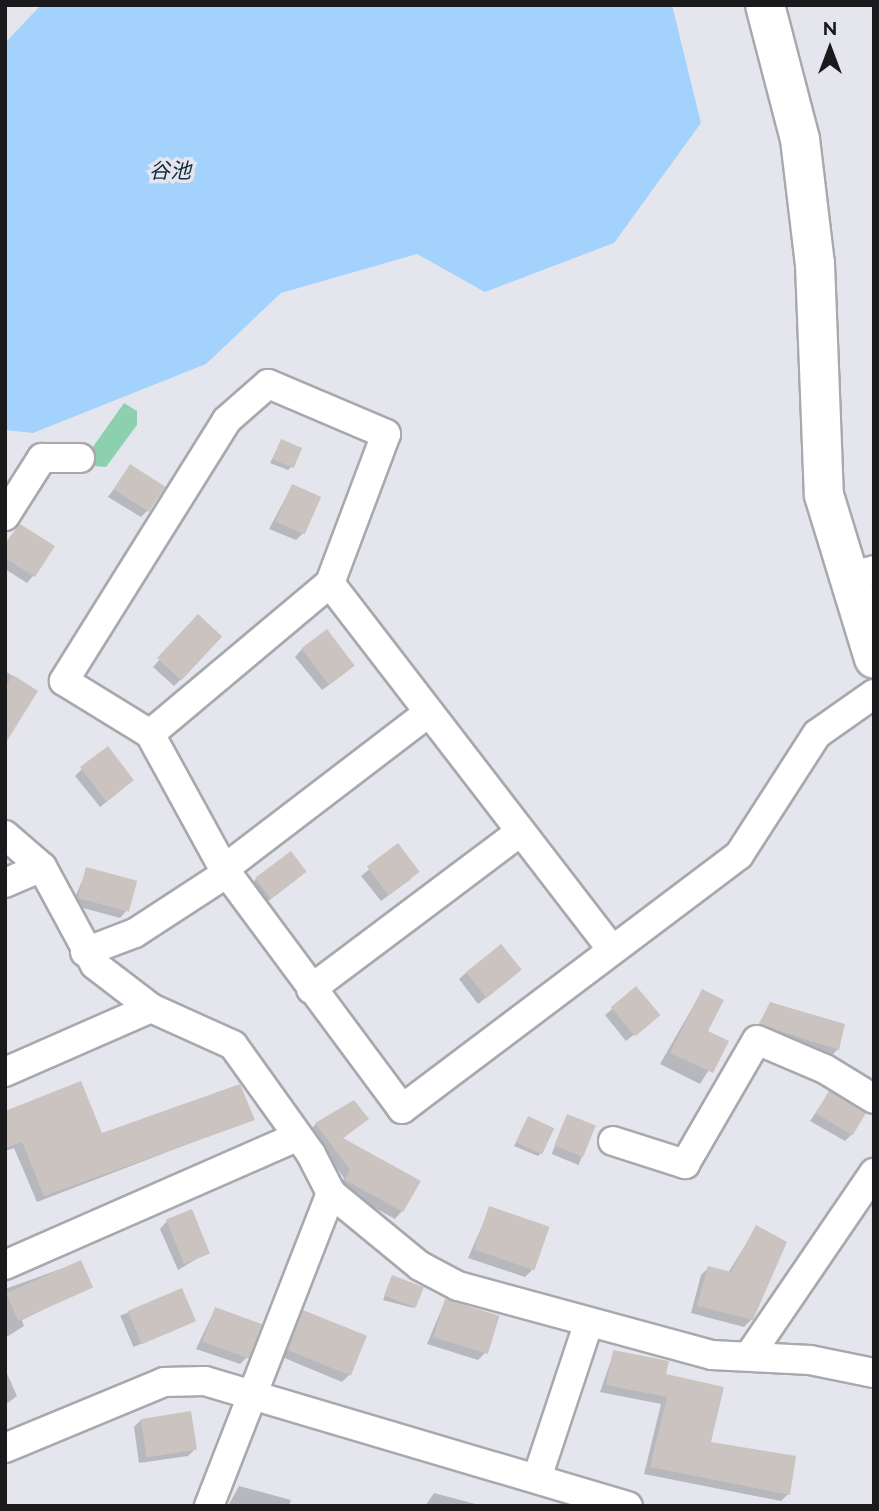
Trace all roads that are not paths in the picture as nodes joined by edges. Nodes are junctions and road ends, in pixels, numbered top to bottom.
1 (765, 5) edge
2 (80, 458) dead end
3 (5, 516) edge
4 (859, 574) edge
5 (330, 583) junction
6 (874, 659) edge
7 (874, 694) edge
8 (428, 713) junction
9 (150, 734) junction
10 (519, 833) junction
11 (5, 835) edge
12 (42, 867) junction
13 (225, 871) junction
14 (5, 883) edge
15 (610, 947) junction
16 (85, 951) junction
17 (311, 989) junction
18 (151, 1008) junction
19 (5, 1072) edge
20 (874, 1099) edge
21 (297, 1137) junction
22 (613, 1141) dead end
23 (874, 1173) edge
24 (331, 1193) junction
25 (5, 1265) edge
26 (588, 1325) junction
27 (751, 1353) junction
28 (874, 1373) edge
29 (255, 1396) junction
30 (5, 1448) edge
31 (537, 1478) junction
32 (209, 1506) edge
33 (628, 1506) edge

1 - 4 street
2 - 3 street
4 - 6 street
5 - 8 street
5 - 9 street
5 - 9 street
7 - 15 street
8 - 10 street
8 - 13 street
9 - 13 street
10 - 15 street
10 - 17 street
11 - 12 street
12 - 14 street
12 - 16 street
13 - 16 street
13 - 17 street
15 - 17 street
16 - 18 street
18 - 19 street
18 - 21 street
20 - 22 street
21 - 24 street
21 - 25 street
23 - 27 street
24 - 26 street
24 - 29 street
26 - 27 street
26 - 31 street
27 - 28 street
29 - 30 street
29 - 31 street
29 - 32 street
31 - 33 street

